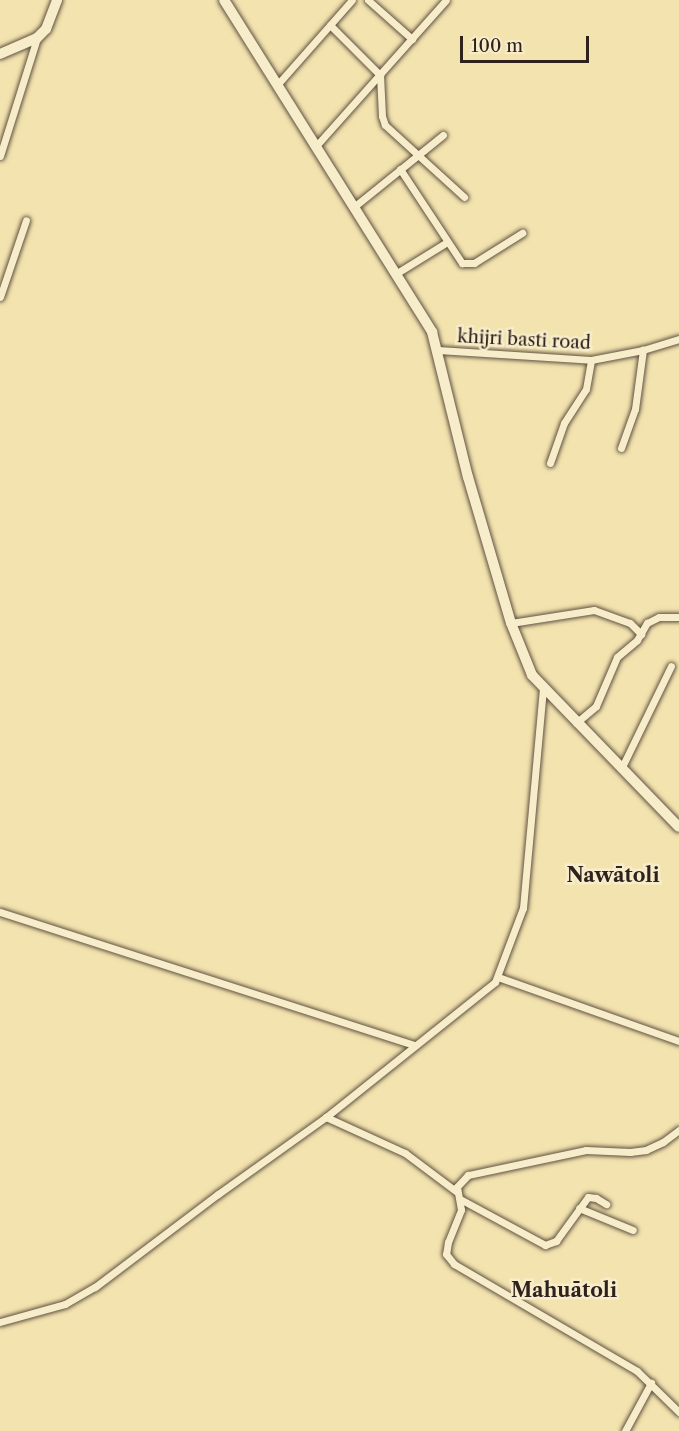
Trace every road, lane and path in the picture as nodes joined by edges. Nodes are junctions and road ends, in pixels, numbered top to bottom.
1 (57, 0) edge
2 (224, 0) edge
3 (352, 0) edge
4 (368, 0) edge
5 (446, 0) edge
6 (330, 25) junction
7 (37, 38) junction
8 (412, 39) junction
9 (0, 54) edge
10 (380, 75) junction
11 (277, 84) junction
12 (443, 135) dead end
13 (316, 146) junction
14 (418, 155) junction
15 (0, 156) edge
16 (400, 169) junction
17 (464, 197) dead end
18 (355, 206) junction
19 (26, 220) dead end
20 (522, 233) dead end
21 (447, 242) junction
22 (397, 273) junction
23 (0, 297) edge
24 (679, 339) edge
25 (438, 350) junction
26 (644, 350) junction
27 (591, 360) junction
28 (621, 448) dead end
29 (550, 463) dead end
30 (679, 617) edge
31 (511, 623) junction
32 (641, 634) junction
33 (671, 666) dead end
34 (543, 689) junction
35 (576, 723) junction
36 (622, 767) junction
37 (679, 827) edge
38 (0, 912) edge
39 (498, 977) junction
40 (679, 1041) edge
41 (414, 1045) junction
42 (326, 1118) junction
43 (679, 1130) edge
44 (459, 1195) junction
45 (606, 1204) dead end
46 (579, 1208) junction
47 (633, 1230) dead end
48 (0, 1322) edge
49 (651, 1383) junction
50 (679, 1412) edge
51 (625, 1431) edge

1 - 7 main road
2 - 11 main road
3 - 6 street
4 - 8 street
5 - 8 street
6 - 10 street
6 - 11 street
7 - 9 main road
7 - 15 street
8 - 10 street
10 - 13 street
10 - 14 street
11 - 13 main road
12 - 14 street
13 - 18 main road
14 - 16 street
14 - 17 street
16 - 18 street
16 - 21 street
18 - 22 main road
19 - 23 street
20 - 21 street
21 - 22 street
22 - 25 main road
24 - 26 street, khijri basti road
25 - 27 street, khijri basti road
25 - 31 main road
26 - 27 street, khijri basti road
26 - 28 street
27 - 29 street
30 - 32 street
31 - 32 street
31 - 34 main road
32 - 35 street
33 - 36 street
34 - 35 main road
34 - 39 street
35 - 36 main road
36 - 37 main road
38 - 41 street
39 - 40 street
39 - 41 street
41 - 42 street
42 - 44 street
42 - 48 street
43 - 44 street
44 - 46 street
44 - 49 street
45 - 46 street
46 - 47 street
49 - 50 street
49 - 51 street

